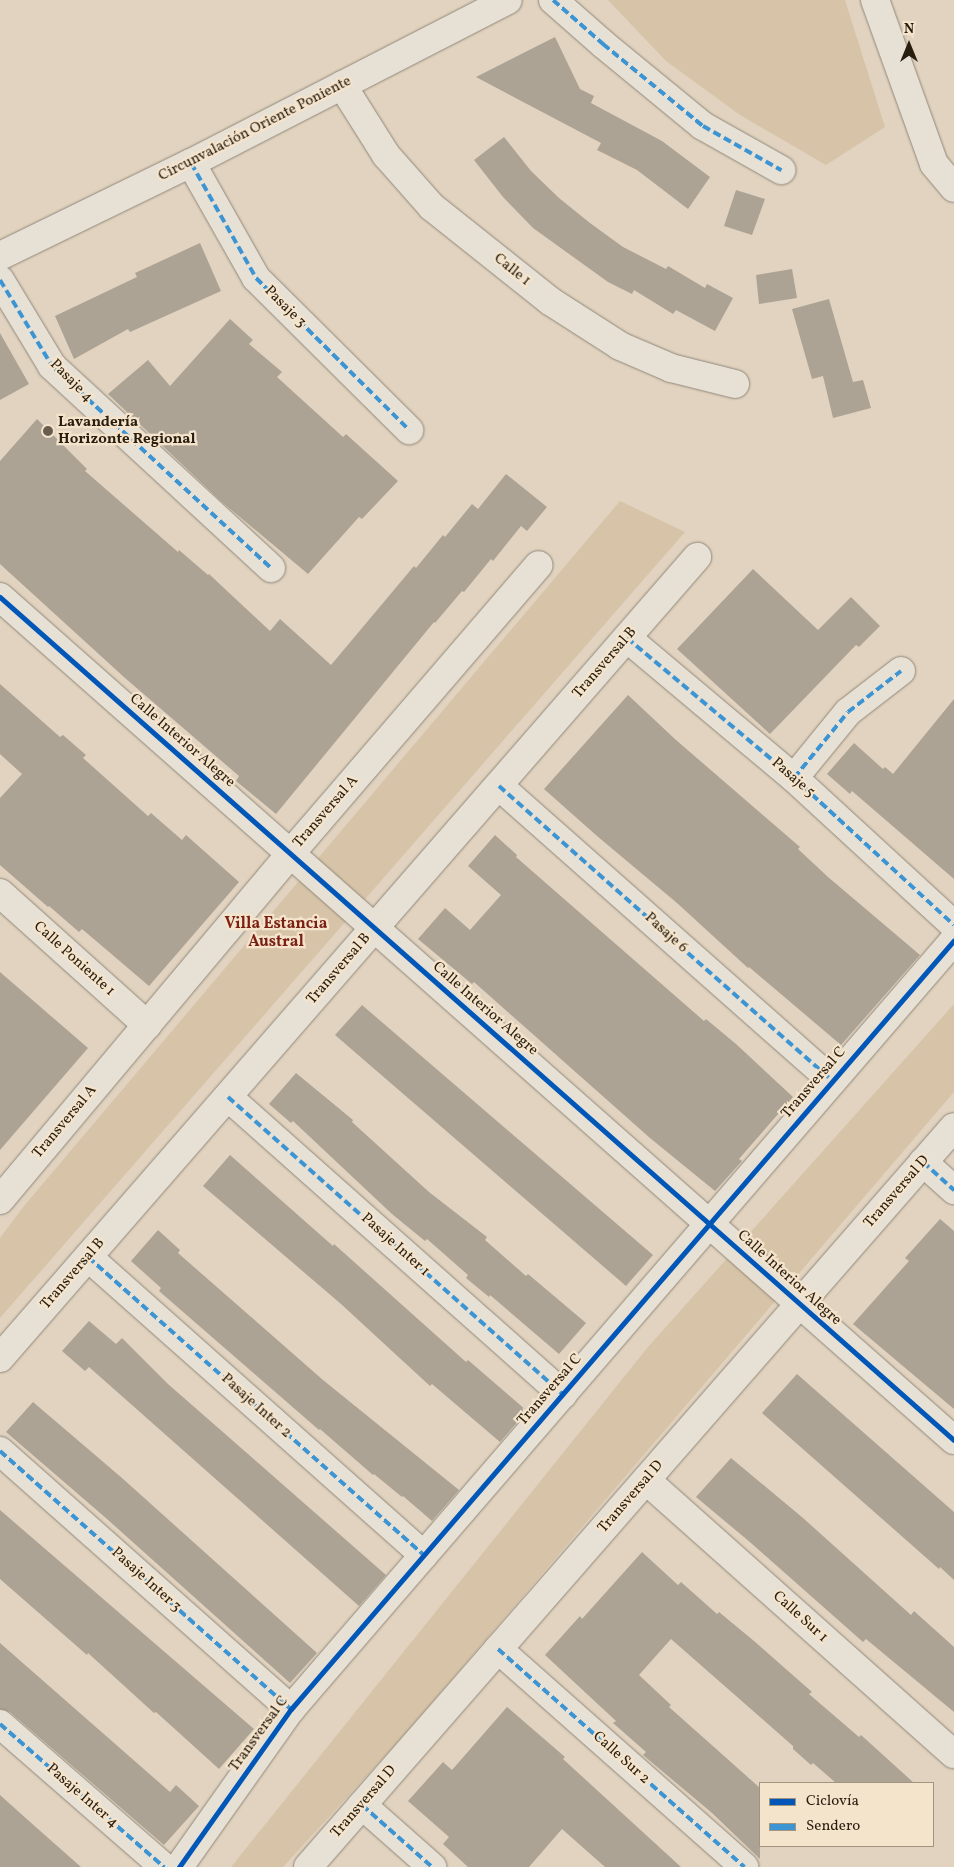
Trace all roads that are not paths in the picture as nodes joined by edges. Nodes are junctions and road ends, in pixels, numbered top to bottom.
1 (508, 0) edge
2 (553, 0) edge
3 (875, 0) edge
4 (342, 85) junction
5 (191, 162) junction
6 (781, 170) dead end
7 (954, 188) edge
8 (0, 256) edge
9 (0, 280) edge
10 (735, 384) dead end
11 (409, 430) dead end
12 (697, 557) dead end
13 (539, 565) dead end
14 (271, 568) dead end
15 (0, 597) edge
16 (627, 638) junction
17 (901, 671) dead end
18 (794, 778) junction
19 (499, 786) junction
20 (290, 854) junction
21 (0, 893) edge
22 (954, 925) edge
23 (374, 928) junction
24 (954, 940) edge
25 (147, 1024) junction
26 (832, 1081) junction
27 (228, 1097) junction
28 (954, 1127) edge
29 (923, 1162) junction
30 (5, 1184) edge
31 (954, 1190) edge
32 (709, 1224) junction
33 (88, 1257) junction
34 (800, 1304) junction
35 (0, 1358) edge
36 (563, 1394) junction
37 (954, 1440) edge
38 (0, 1451) edge
39 (646, 1480) junction
40 (424, 1555) junction
41 (498, 1649) junction
42 (291, 1709) junction
43 (0, 1724) edge
44 (954, 1754) edge
45 (362, 1804) junction
46 (164, 1867) edge
47 (179, 1867) edge
48 (308, 1867) edge
49 (432, 1867) edge
50 (744, 1867) edge

1 - 4 street, Circunvalación Oriente Poniente
2 - 6 street
3 - 7 street
4 - 5 street, Circunvalación Oriente Poniente
4 - 10 street, Calle 1
5 - 8 street, Circunvalación Oriente Poniente
5 - 11 street, Pasaje 3
9 - 14 street, Pasaje 4
12 - 16 street, Transversal B
13 - 20 street, Transversal A
15 - 20 street, Calle Interior Alegre
16 - 18 street, Pasaje 5
16 - 19 street, Transversal B
17 - 18 street
18 - 22 street, Pasaje 5
19 - 23 street, Transversal B
19 - 26 street, Pasaje 6
20 - 23 street, Calle Interior Alegre
20 - 25 street, Transversal A
21 - 25 street, Calle Poniente 1
23 - 27 street, Transversal B
23 - 32 street, Calle Interior Alegre
24 - 26 street, Transversal C
25 - 30 street, Transversal A
26 - 32 street, Transversal C
27 - 33 street, Transversal B
27 - 36 street, Pasaje Inter 1
28 - 29 street, Transversal D
29 - 31 street
29 - 34 street, Transversal D
32 - 34 street, Calle Interior Alegre
32 - 36 street, Transversal C
33 - 35 street, Transversal B
33 - 40 street, Pasaje Inter 2
34 - 37 street, Calle Interior Alegre
34 - 39 street, Transversal D
36 - 40 street, Transversal C
38 - 42 street, Pasaje Inter 3
39 - 41 street, Transversal D
39 - 44 street, Calle Sur 1
40 - 42 street, Transversal C
41 - 45 street, Transversal D
41 - 50 street, Calle Sur 2
42 - 47 street, Transversal C
43 - 46 street, Pasaje Inter 4
45 - 48 street, Transversal D
45 - 49 street

